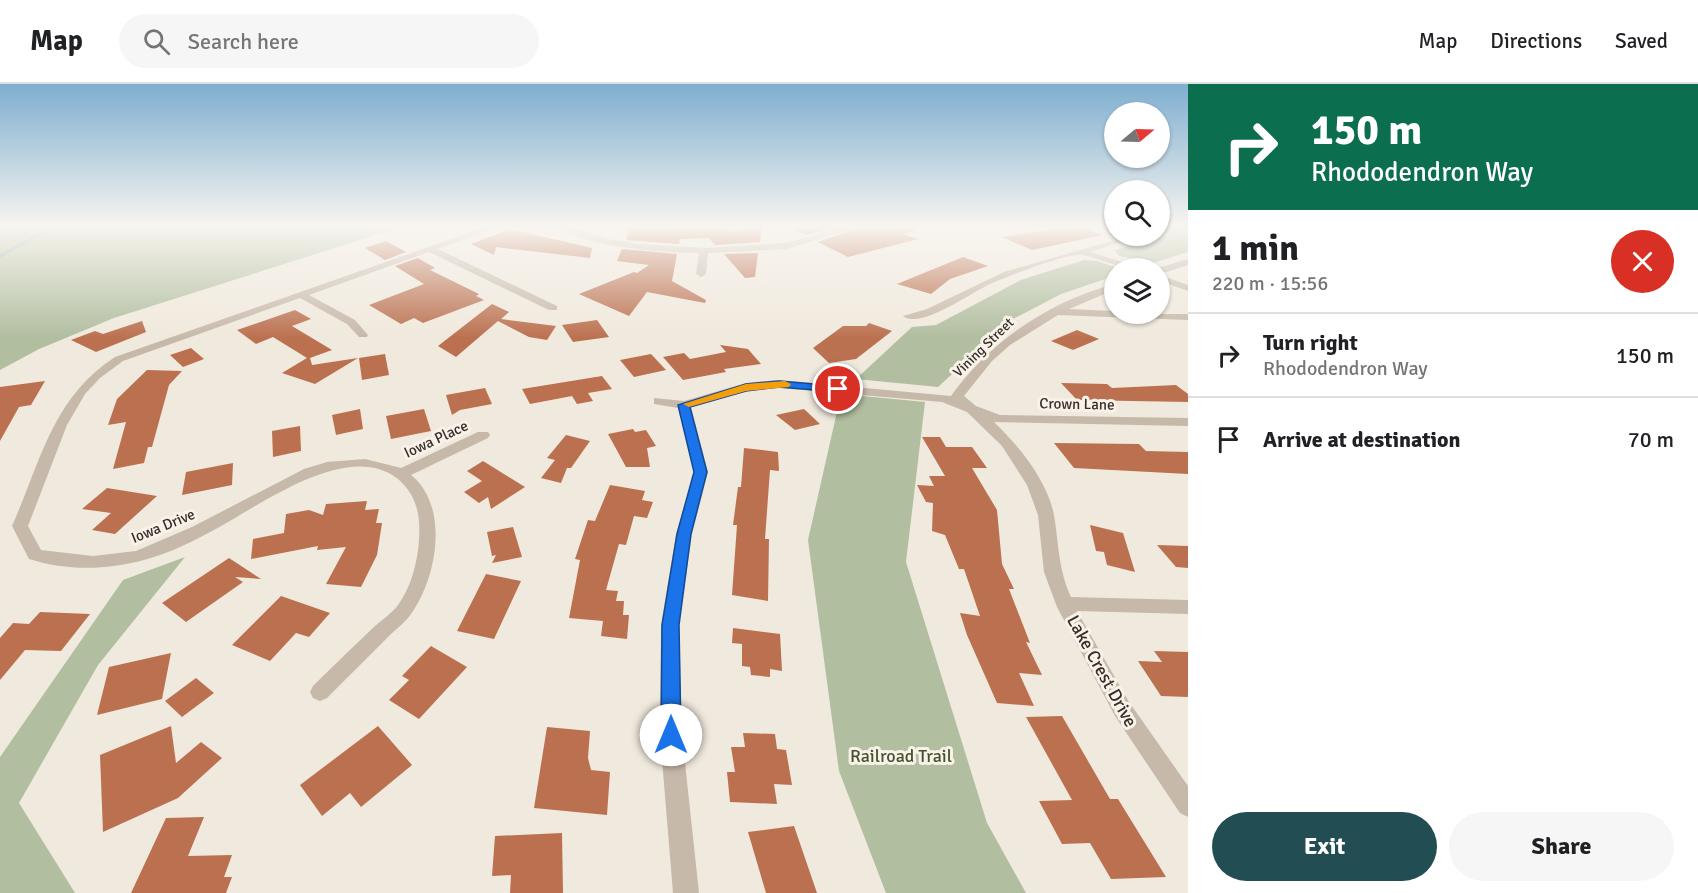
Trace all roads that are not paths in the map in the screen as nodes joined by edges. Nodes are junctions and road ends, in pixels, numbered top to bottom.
1 (389, 263) edge
2 (462, 263) edge
3 (702, 263) edge
4 (1044, 263) edge
5 (1186, 263) edge
6 (1170, 268) edge
7 (701, 274) dead end
8 (1170, 282) edge
9 (1188, 288) edge
10 (1104, 291) edge
11 (300, 294) junction
12 (553, 308) dead end
13 (1056, 312) junction
14 (908, 316) dead end
15 (1188, 317) edge
16 (363, 335) dead end
17 (658, 401) dead end
18 (684, 405) junction
19 (969, 406) junction
20 (1188, 422) edge
21 (483, 435) dead end
22 (403, 473) junction
23 (1065, 604) junction
24 (1188, 607) edge
25 (320, 692) dead end
26 (1188, 805) edge
27 (686, 893) edge

1 - 11 street, Iowa Drive
2 - 12 street
3 - 7 street
4 - 14 street
5 - 6 street
8 - 9 street
10 - 13 street, Vining Street
11 - 16 street
11 - 22 street, Iowa Drive
13 - 15 street
13 - 19 street, Vining Street
17 - 18 street
18 - 19 street, Crown Lane
18 - 27 street
19 - 20 street, Crown Lane
19 - 23 street, Lake Crest Drive
21 - 22 street, Iowa Place
22 - 25 street
23 - 24 street
23 - 26 street, Lake Crest Drive

